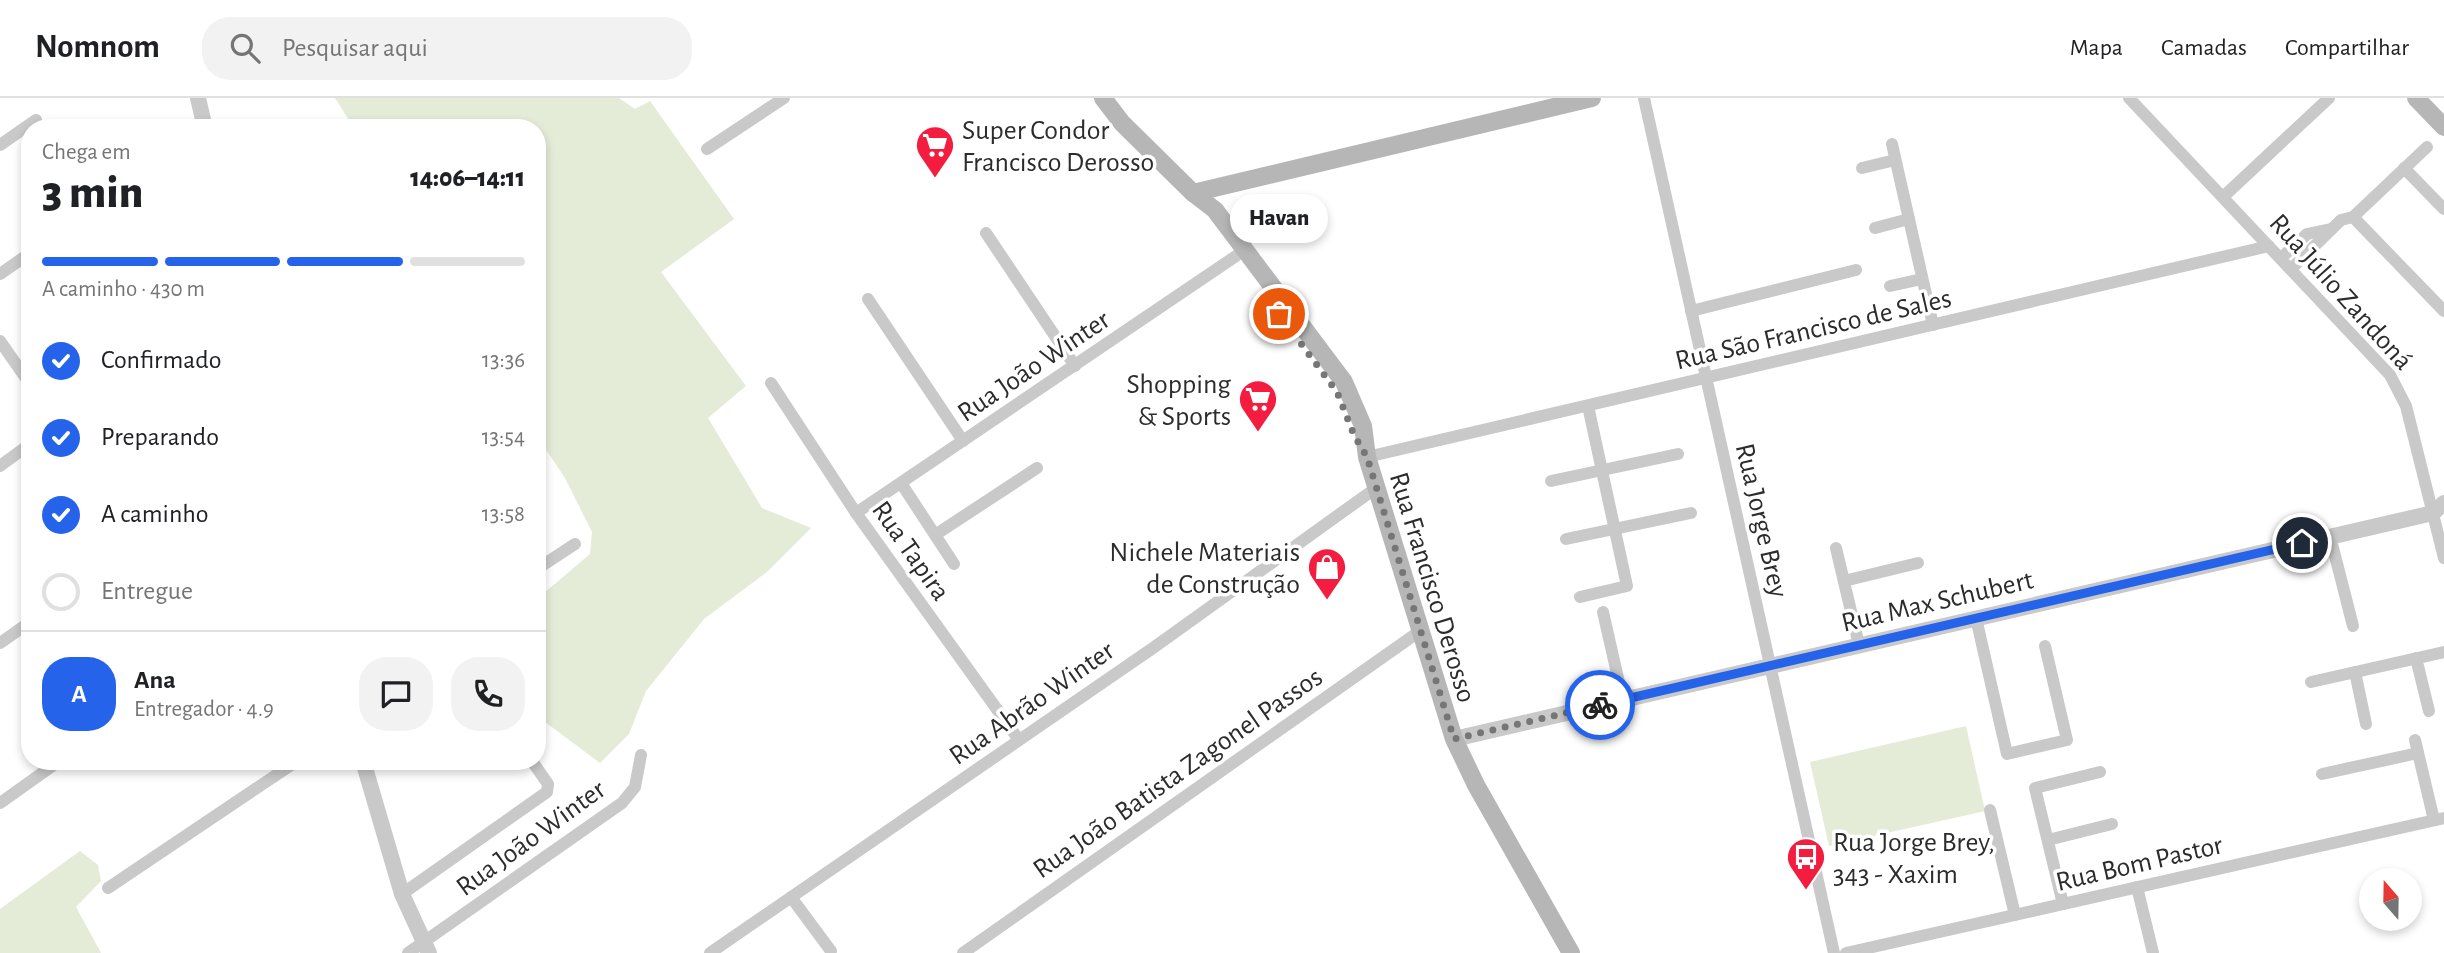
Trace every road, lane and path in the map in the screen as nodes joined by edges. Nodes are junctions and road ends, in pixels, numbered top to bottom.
1 (198, 98) edge
2 (784, 98) edge
3 (1103, 98) edge
4 (1592, 98) edge
5 (1644, 98) edge
6 (2329, 98) edge
7 (2416, 98) edge
8 (2135, 100) edge
9 (203, 119) edge
10 (2444, 127) edge
11 (21, 130) edge
12 (1892, 144) dead end
13 (0, 145) edge
14 (2427, 146) dead end
15 (707, 149) dead end
16 (1895, 160) junction
17 (1861, 168) dead end
18 (2404, 168) junction
19 (1193, 193) junction
20 (2223, 197) junction
21 (2444, 209) edge
22 (2353, 217) junction
23 (1909, 219) junction
24 (1875, 228) dead end
25 (2332, 229) junction
26 (986, 233) dead end
27 (2269, 246) junction
28 (1236, 256) junction
29 (2281, 258) junction
30 (21, 259) edge
31 (2291, 268) junction
32 (1856, 270) dead end
33 (0, 274) edge
34 (1922, 279) junction
35 (1890, 286) dead end
36 (868, 299) dead end
37 (1691, 311) junction
38 (2444, 311) edge
39 (1933, 325) junction
40 (0, 341) edge
41 (1075, 366) junction
42 (21, 371) edge
43 (1706, 378) junction
44 (771, 383) dead end
45 (1588, 406) junction
46 (963, 441) junction
47 (21, 451) edge
48 (1678, 454) dead end
49 (1367, 457) junction
50 (0, 466) edge
51 (1037, 468) dead end
52 (1602, 470) junction
53 (1550, 481) dead end
54 (901, 483) junction
55 (1377, 488) junction
56 (2438, 508) edge
57 (856, 513) junction
58 (1691, 513) dead end
59 (1615, 529) junction
60 (935, 535) junction
61 (2330, 536) junction
62 (1566, 539) dead end
63 (575, 544) dead end
64 (1836, 548) dead end
65 (2444, 558) edge
66 (546, 563) edge
67 (1918, 563) dead end
68 (954, 564) dead end
69 (1844, 581) junction
70 (1580, 597) dead end
71 (1603, 612) dead end
72 (1976, 618) junction
73 (2353, 626) dead end
74 (21, 628) edge
75 (1420, 631) junction
76 (0, 643) edge
77 (1859, 646) junction
78 (2045, 646) dead end
79 (2444, 652) edge
80 (2416, 658) junction
81 (1770, 666) junction
82 (2355, 672) junction
83 (2311, 682) dead end
84 (1623, 700) junction
85 (2429, 711) dead end
86 (2366, 724) dead end
87 (1454, 739) junction
88 (1019, 740) junction
89 (641, 755) dead end
90 (46, 770) edge
91 (284, 770) edge
92 (366, 770) edge
93 (539, 770) edge
94 (2100, 772) dead end
95 (2322, 774) dead end
96 (0, 803) edge
97 (1990, 810) dead end
98 (2439, 819) edge
99 (2112, 824) dead end
100 (2048, 840) junction
101 (2137, 887) junction
102 (108, 888) dead end
103 (402, 894) junction
104 (791, 897) junction
105 (2063, 904) junction
106 (2015, 915) junction
107 (426, 948) edge
108 (831, 951) edge
109 (408, 953) edge
110 (710, 953) edge
111 (963, 953) edge
112 (1571, 953) edge
113 (1834, 953) edge
114 (1846, 953) edge
115 (2153, 953) edge

1 - 9 street
2 - 15 street
3 - 19 main road, Rua Francisco Derosso
4 - 19 main road
5 - 37 street, Rua Jorge Brey
6 - 20 street
7 - 10 main road
8 - 20 street, Rua Júlio Zandoná
11 - 13 street
12 - 16 street
14 - 18 street
16 - 17 street
16 - 23 street
18 - 21 street
18 - 22 street
19 - 28 main road, Rua Francisco Derosso
19 - 49 main road, Rua Francisco Derosso
20 - 27 street, Rua Júlio Zandoná
22 - 25 street
22 - 38 street
23 - 24 street
23 - 34 street
25 - 29 street
25 - 31 street
26 - 41 street
27 - 29 street, Rua Júlio Zandoná
27 - 39 street, Rua São Francisco de Sales
28 - 41 street, Rua João Winter
28 - 49 main road, Rua Francisco Derosso
29 - 31 street, Rua Júlio Zandoná
30 - 33 street
31 - 56 street, Rua Júlio Zandoná
32 - 37 street
34 - 35 street
34 - 39 street
36 - 46 street
37 - 43 street, Rua Jorge Brey
39 - 43 street, Rua São Francisco de Sales
40 - 42 street
41 - 46 street, Rua João Winter
43 - 45 street, Rua São Francisco de Sales
43 - 81 street, Rua Jorge Brey
44 - 57 street, Rua Tapira
45 - 49 street, Rua São Francisco de Sales
45 - 52 street
46 - 54 street, Rua João Winter
47 - 50 street
48 - 52 street
49 - 55 main road, Rua Francisco Derosso
51 - 60 street
52 - 53 street
52 - 59 street
54 - 57 street, Rua João Winter
54 - 60 street
55 - 75 main road, Rua Francisco Derosso
55 - 88 street, Rua Abrão Winter
56 - 61 street, Rua Max Schubert
56 - 65 street, Rua Júlio Zandoná
57 - 88 street, Rua Tapira
58 - 59 street
59 - 62 street
59 - 70 street
60 - 68 street
61 - 72 street, Rua Max Schubert
61 - 73 street
63 - 66 street
64 - 69 street
67 - 69 street
69 - 77 street
71 - 84 street
72 - 77 street, Rua Max Schubert
72 - 78 street
74 - 76 street
75 - 87 main road, Rua Francisco Derosso
75 - 111 street, Rua João Batista Zagonel Passos
77 - 81 street, Rua Max Schubert
79 - 80 street
80 - 82 street
80 - 85 street
81 - 84 street, Rua Max Schubert
81 - 113 street, Rua Jorge Brey
82 - 83 street
82 - 86 street
84 - 87 street, Rua Max Schubert
87 - 112 main road, Rua Francisco Derosso
88 - 104 street, Rua Abrão Winter
89 - 107 street, Rua João Winter
90 - 96 street
91 - 102 street
92 - 103 street
93 - 103 street
94 - 100 street
95 - 98 street
97 - 106 street
98 - 101 street, Rua Bom Pastor
99 - 100 street
100 - 105 street
101 - 105 street, Rua Bom Pastor
101 - 115 street
103 - 107 street
104 - 108 street
104 - 110 street, Rua Abrão Winter
105 - 106 street, Rua Bom Pastor
106 - 114 street, Rua Bom Pastor
107 - 109 street, Rua João Winter

